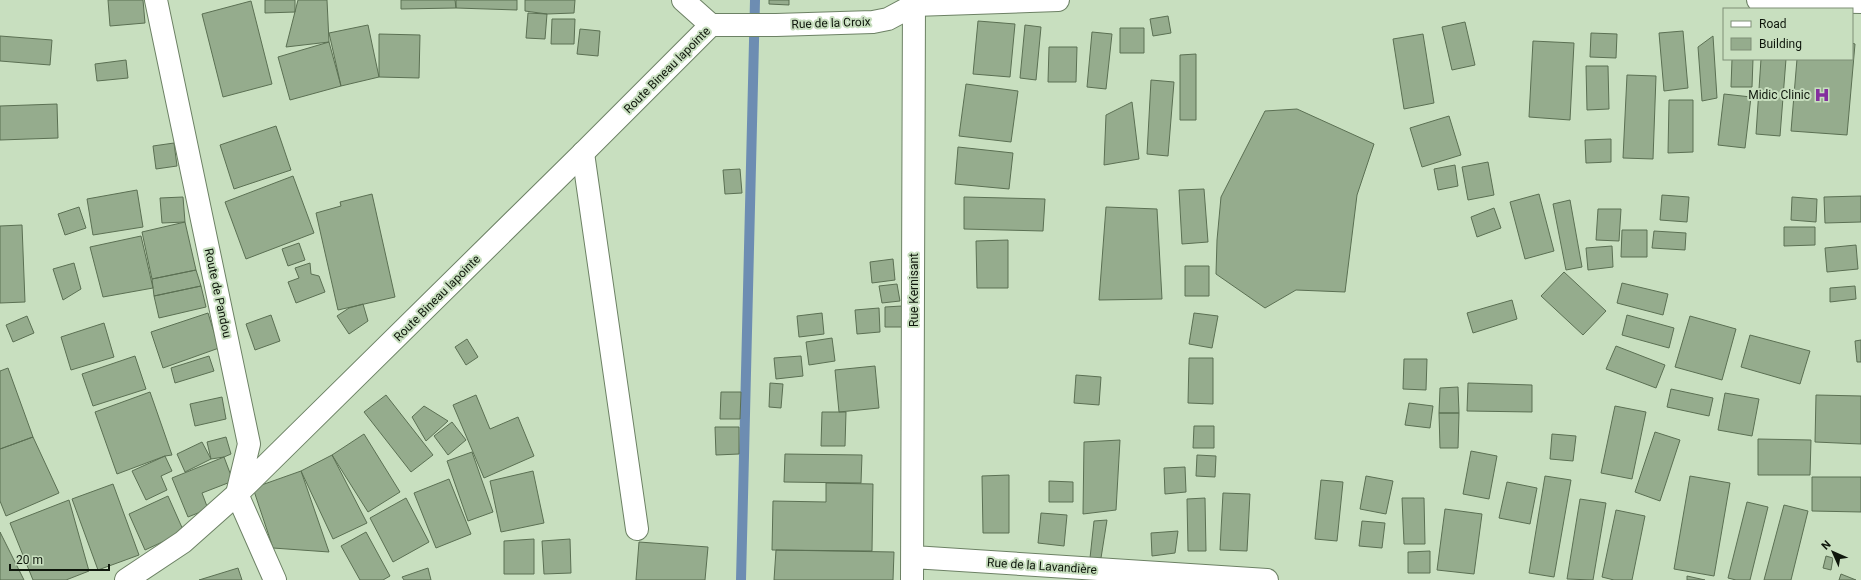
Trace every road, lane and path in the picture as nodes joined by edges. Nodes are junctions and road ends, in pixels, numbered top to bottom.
1 (156, 0) edge
2 (683, 0) edge
3 (1058, 0) edge
4 (1758, 0) edge
5 (914, 2) edge
6 (1861, 2) edge
7 (711, 25) junction
8 (744, 25) joint
9 (583, 153) junction
10 (237, 494) junction
11 (636, 529) dead end
12 (913, 558) junction
13 (126, 580) edge
14 (275, 580) edge
15 (912, 580) edge
16 (1267, 580) edge

1 - 10 street, Route de Pandou
2 - 7 street
3 - 5 street, Rue de la Croix
4 - 6 street
5 - 8 street, Rue de la Croix
5 - 12 street, Rue Kernisant
7 - 8 street, Route Bineau lapointe
7 - 9 street, Route Bineau lapointe
9 - 10 street, Route Bineau lapointe
9 - 11 street
10 - 13 street, Route Bineau lapointe
10 - 14 street
12 - 15 street, Rue Kernisant
12 - 16 street, Rue de la Lavandière

